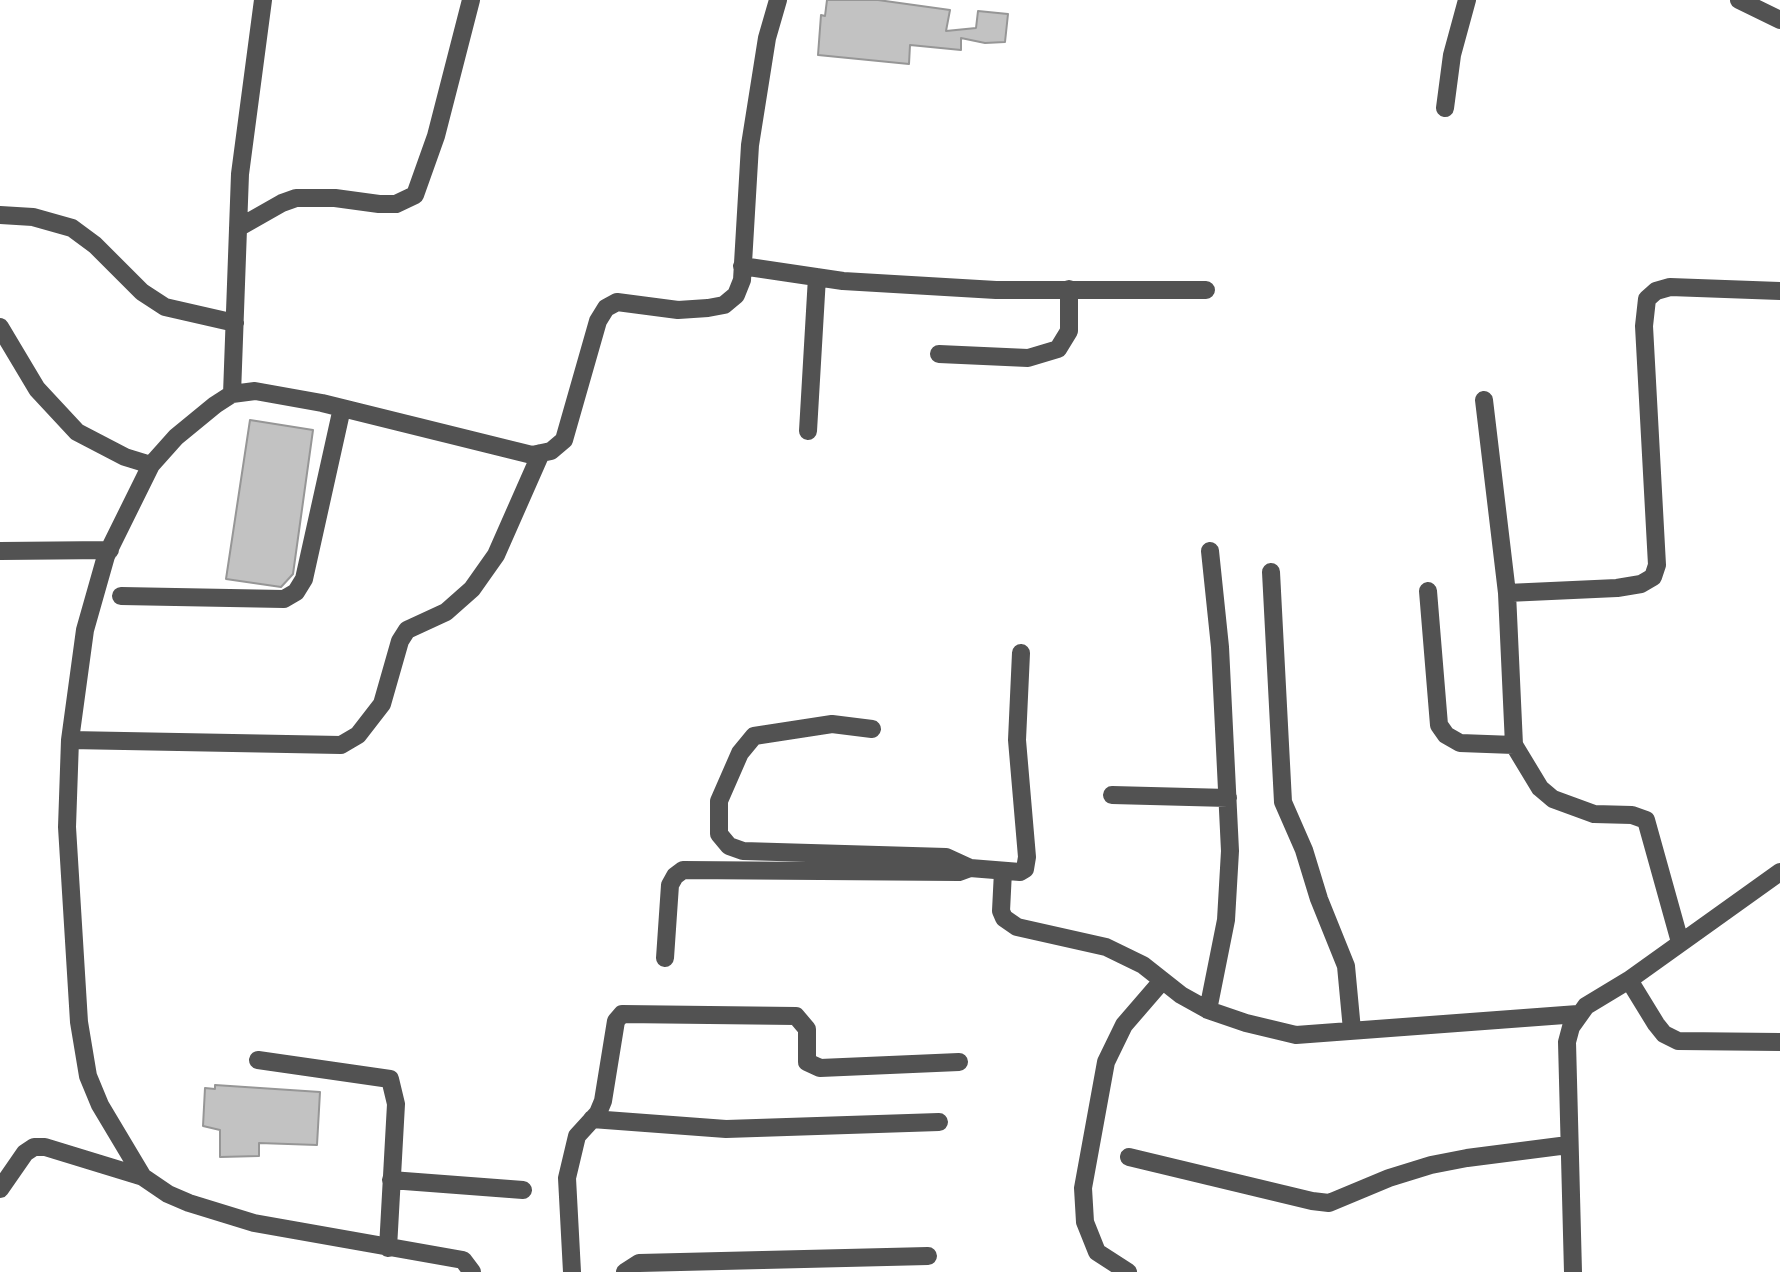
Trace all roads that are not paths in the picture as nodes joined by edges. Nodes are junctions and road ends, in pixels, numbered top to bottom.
1 (263, 0) edge
2 (471, 0) edge
3 (778, 0) edge
4 (1468, 0) edge
5 (1739, 0) edge
6 (1780, 20) edge
7 (1444, 108) dead end
8 (0, 215) edge
9 (238, 228) junction
10 (742, 266) junction
11 (817, 277) junction
12 (1069, 289) junction
13 (1206, 290) dead end
14 (1780, 291) edge
15 (235, 323) junction
16 (0, 327) edge
17 (939, 354) dead end
18 (232, 394) junction
19 (1484, 400) dead end
20 (342, 408) junction
21 (808, 431) dead end
22 (541, 453) junction
23 (151, 465) junction
24 (110, 550) junction
25 (0, 551) edge
26 (1210, 551) dead end
27 (1271, 572) dead end
28 (1428, 591) dead end
29 (1507, 593) junction
30 (121, 596) dead end
31 (1021, 653) dead end
32 (872, 729) dead end
33 (70, 740) junction
34 (1514, 745) junction
35 (1112, 795) dead end
36 (1228, 798) junction
37 (970, 868) junction
38 (1003, 871) junction
39 (1780, 872) edge
40 (1680, 942) junction
41 (665, 958) dead end
42 (1629, 980) junction
43 (1162, 981) junction
44 (1209, 1010) junction
45 (1578, 1014) junction
46 (1352, 1030) junction
47 (1780, 1042) edge
48 (258, 1059) dead end
49 (959, 1062) dead end
50 (592, 1119) junction
51 (939, 1122) dead end
52 (1568, 1145) junction
53 (1129, 1157) dead end
54 (143, 1177) junction
55 (391, 1180) junction
56 (0, 1189) edge
57 (523, 1190) dead end
58 (388, 1248) junction
59 (928, 1256) dead end
60 (472, 1272) edge
61 (572, 1272) edge
62 (625, 1272) edge
63 (1128, 1272) edge
64 (1573, 1272) edge

1 - 9 street
2 - 9 street
3 - 10 street
4 - 7 street
5 - 6 street
8 - 15 street
9 - 15 street
10 - 11 street
10 - 22 street
11 - 12 street
11 - 21 street
12 - 13 street
12 - 17 street
14 - 29 street
15 - 18 street
16 - 23 street
18 - 20 street
18 - 23 street
19 - 29 street
20 - 22 street
20 - 30 street
22 - 33 street
23 - 24 street
24 - 25 street
24 - 33 street
26 - 36 street
27 - 46 street
28 - 34 street
29 - 34 street
31 - 38 street
32 - 37 street
33 - 54 street
34 - 40 street
35 - 36 street
36 - 44 street
37 - 38 street
37 - 41 street
38 - 43 street
39 - 40 street
40 - 42 street
42 - 45 street
42 - 47 street
43 - 44 street
43 - 63 street
44 - 46 street
45 - 46 street
45 - 52 street
48 - 55 street
49 - 50 street
50 - 51 street
50 - 61 street
52 - 53 street
52 - 64 street
54 - 56 street
54 - 58 street
55 - 57 street
55 - 58 street
58 - 60 street
59 - 62 street

